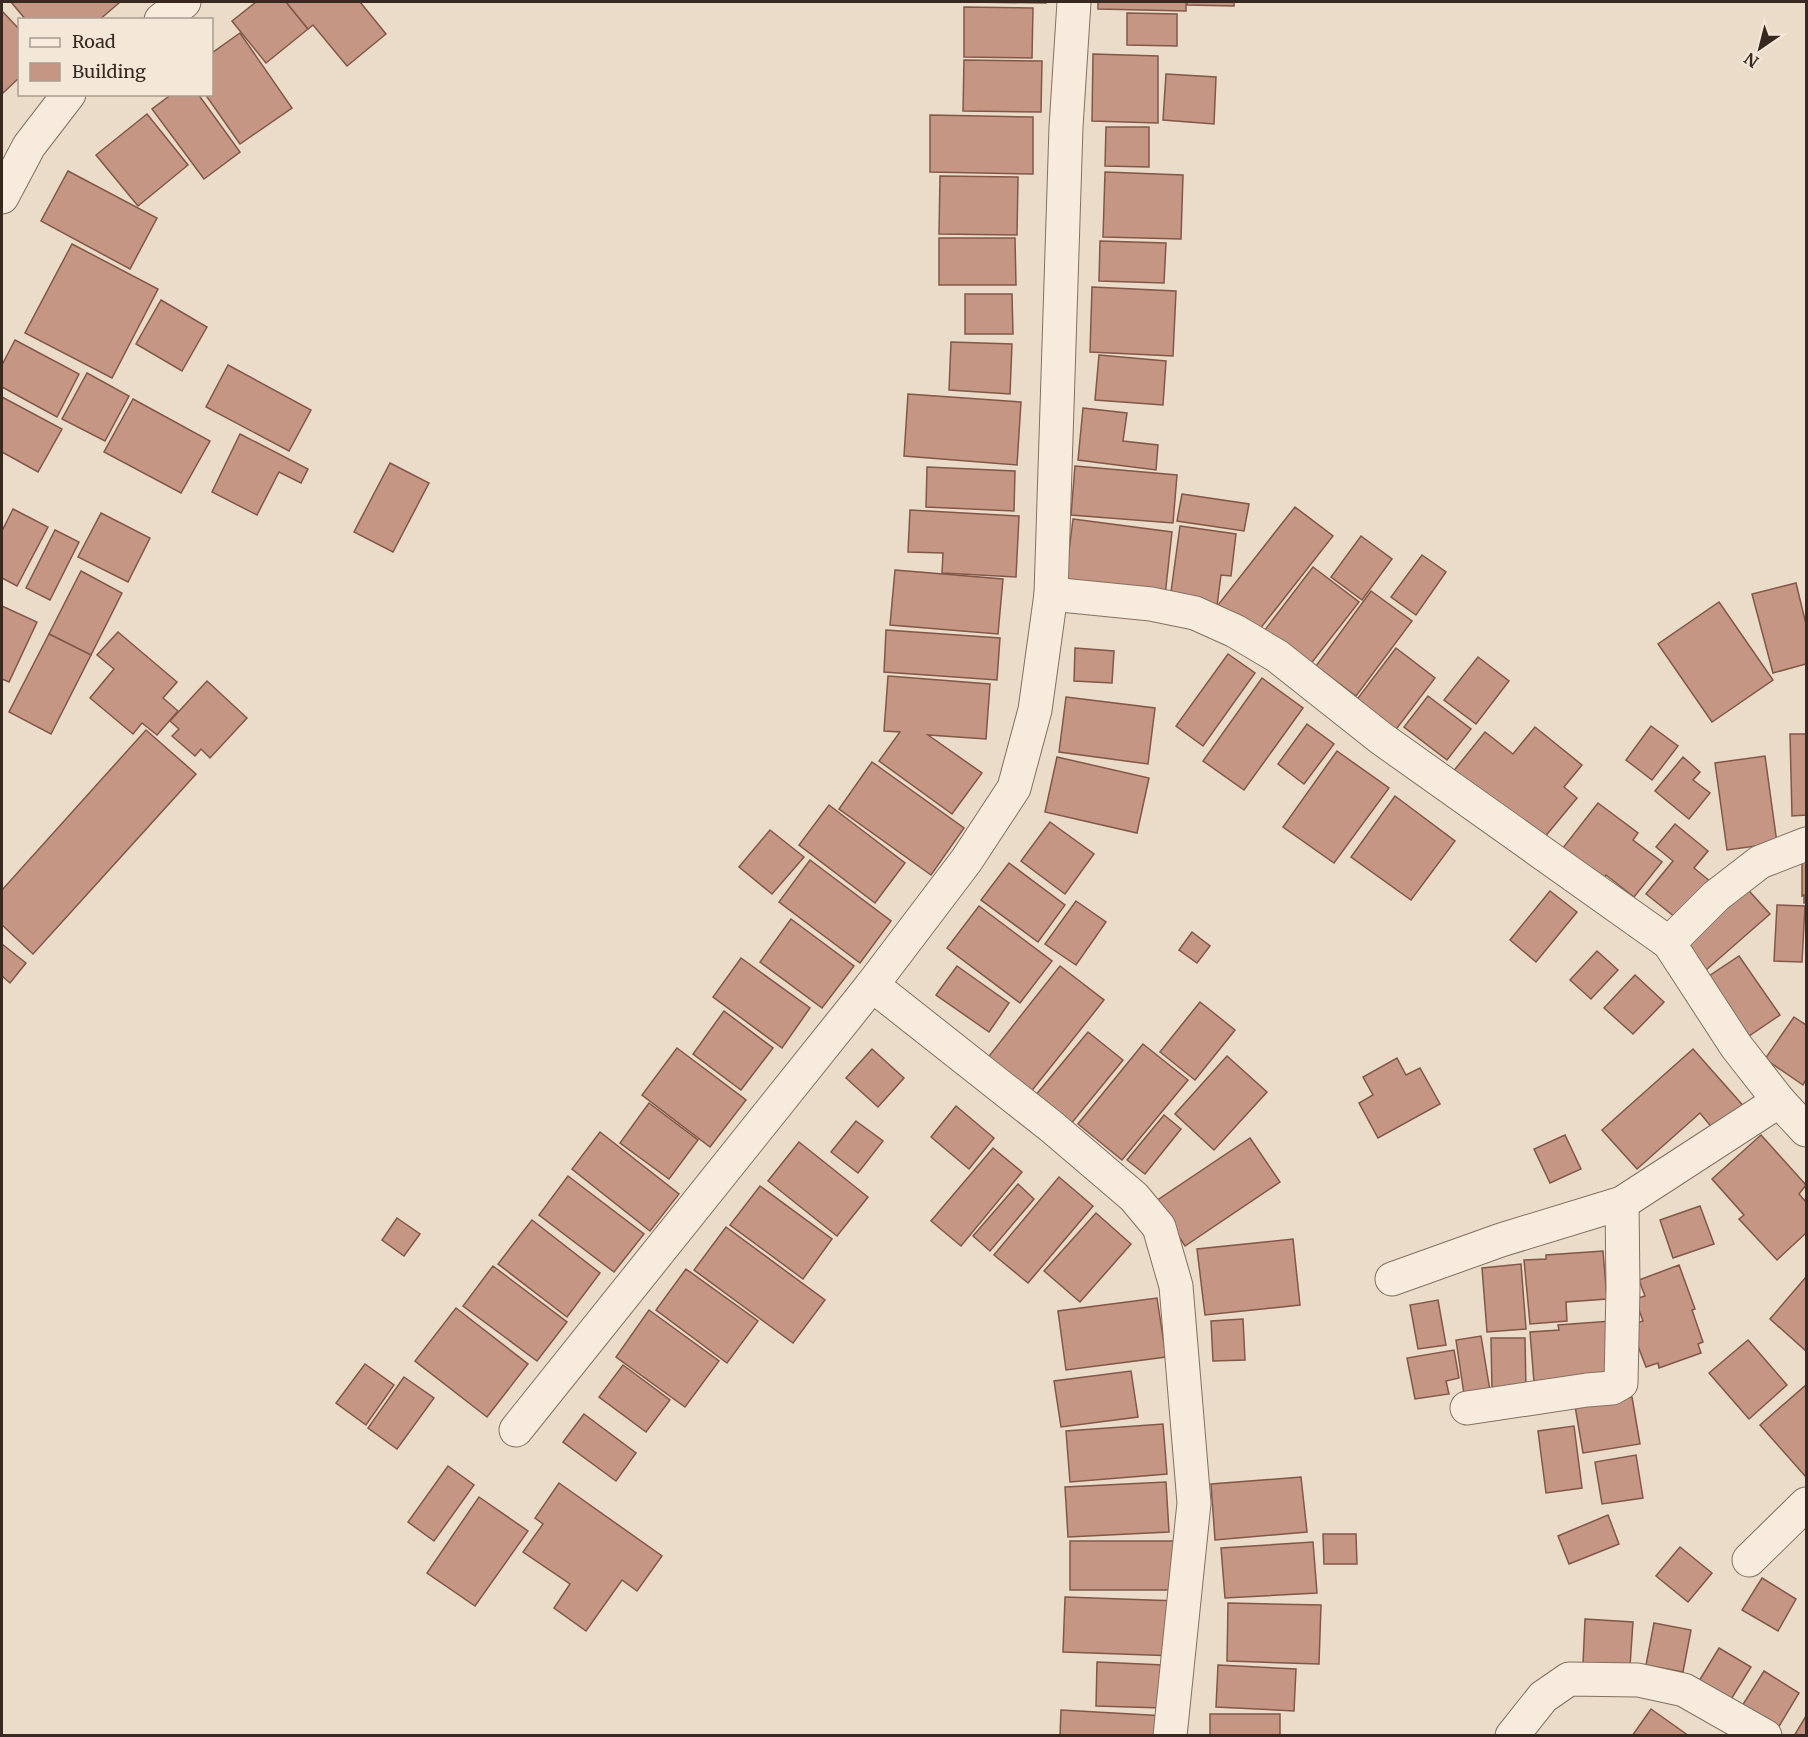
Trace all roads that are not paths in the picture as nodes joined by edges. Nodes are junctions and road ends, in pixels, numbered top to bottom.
1 (184, 2) edge
2 (1074, 2) edge
3 (164, 18) edge
4 (67, 96) edge
5 (2, 196) edge
6 (1052, 594) junction
7 (1806, 844) edge
8 (1669, 943) junction
9 (873, 985) junction
10 (1779, 1101) junction
11 (1806, 1130) edge
12 (1622, 1203) junction
13 (1392, 1279) dead end
14 (1467, 1408) dead end
15 (516, 1430) dead end
16 (1806, 1504) edge
17 (1749, 1560) dead end
18 (1170, 1736) edge
19 (1512, 1736) edge
20 (1766, 1736) edge

1 - 3 street
2 - 6 street
4 - 5 street
6 - 8 street
6 - 9 street
7 - 8 street
8 - 10 street
9 - 15 street
9 - 18 street
10 - 11 street
10 - 12 street
12 - 13 street
12 - 14 street
16 - 17 street
19 - 20 street

